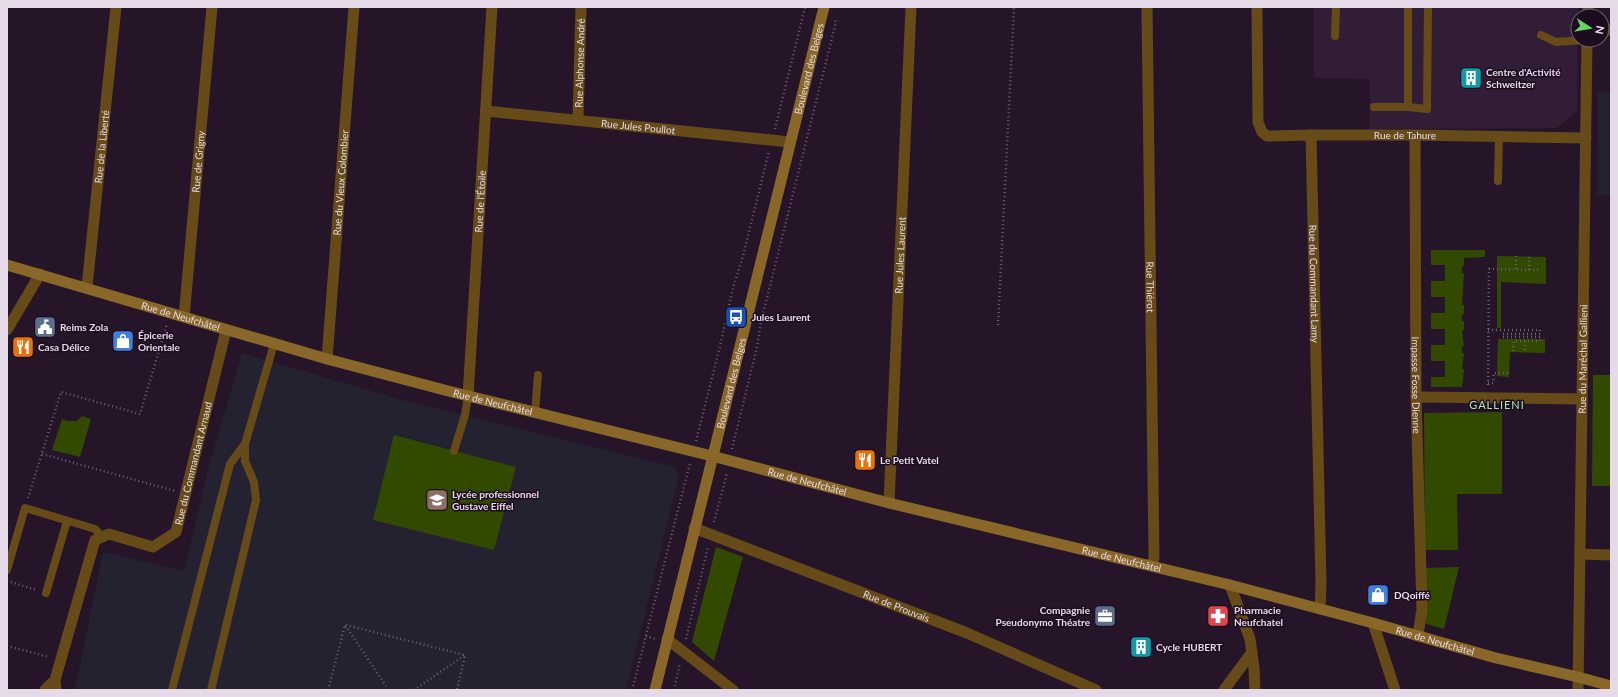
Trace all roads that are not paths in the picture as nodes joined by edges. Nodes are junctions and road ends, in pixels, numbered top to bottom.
1 (116, 7) edge
2 (212, 7) edge
3 (354, 7) edge
4 (492, 7) edge
5 (581, 7) edge
6 (824, 7) edge
7 (911, 7) edge
8 (1147, 7) edge
9 (1258, 7) edge
10 (1336, 7) edge
11 (1408, 7) edge
12 (1428, 7) edge
13 (1541, 35) dead end
14 (1335, 36) dead end
15 (1570, 41) edge
16 (1587, 48) edge
17 (1374, 107) dead end
18 (1408, 107) junction
19 (486, 112) junction
20 (578, 120) junction
21 (1312, 135) junction
22 (1415, 135) junction
23 (1499, 136) junction
24 (1586, 138) junction
25 (790, 142) junction
26 (1498, 181) dead end
27 (7, 265) edge
28 (40, 274) junction
29 (87, 287) junction
30 (184, 317) junction
31 (7, 330) edge
32 (226, 330) junction
33 (274, 344) junction
34 (327, 359) junction
35 (538, 375) dead end
36 (468, 396) junction
37 (1416, 397) junction
38 (1582, 399) junction
39 (536, 412) junction
40 (245, 444) junction
41 (454, 451) dead end
42 (712, 456) junction
43 (889, 503) junction
44 (67, 521) junction
45 (694, 528) junction
46 (102, 537) junction
47 (1580, 554) junction
48 (1611, 555) edge
49 (1152, 566) junction
50 (7, 570) edge
51 (1230, 585) junction
52 (46, 593) road end
53 (1320, 609) junction
54 (1374, 623) junction
55 (1418, 635) junction
56 (667, 639) junction
57 (1252, 652) junction
58 (1578, 677) junction
59 (55, 685) edge
60 (1611, 686) edge
61 (45, 690) edge
62 (172, 690) edge
63 (212, 690) edge
64 (655, 690) edge
65 (733, 690) edge
66 (1096, 690) edge
67 (1224, 690) edge
68 (1255, 690) edge
69 (1395, 690) edge
70 (1578, 690) edge

1 - 29 street, Rue de la Liberté
2 - 30 street, Rue de Grigny
3 - 34 street, Rue du Vieux Colombier
4 - 19 street, Rue de l'Étoile
5 - 20 street, Rue Alphonse André
6 - 25 main road, Boulevard des Belges
7 - 43 street, Rue Jules Laurent
8 - 49 street, Rue Thiérot
9 - 21 street
10 - 14 lane
11 - 18 lane
12 - 18 lane
13 - 15 lane
16 - 24 street, Rue du Maréchal Gallieni
17 - 18 lane
19 - 20 street, Rue Jules Poullot
19 - 36 street, Rue de l'Étoile
20 - 25 street, Rue Jules Poullot
21 - 22 street, Rue de Tahure
21 - 53 street, Rue du Commandant Lamy
22 - 23 street, Rue de Tahure
22 - 37 street, Impasse Fosse Dienne
23 - 24 street, Rue de Tahure
23 - 26 lane
24 - 38 street, Rue du Maréchal Gallieni
25 - 42 main road, Boulevard des Belges
27 - 28 main road, Rue de Neufchâtel
28 - 29 main road, Rue de Neufchâtel
28 - 31 street
29 - 30 main road, Rue de Neufchâtel
30 - 32 main road, Rue de Neufchâtel
32 - 33 main road, Rue de Neufchâtel
32 - 46 street, Rue du Commandant Arnaud
33 - 34 main road, Rue de Neufchâtel
33 - 40 lane
34 - 36 main road, Rue de Neufchâtel
35 - 39 lane
36 - 39 main road, Rue de Neufchâtel
36 - 41 lane
37 - 38 street
37 - 55 street, Impasse Fosse Dienne
38 - 47 street, Rue du Maréchal Gallieni
39 - 42 main road, Rue de Neufchâtel
40 - 62 lane
40 - 63 lane
42 - 43 main road, Rue de Neufchâtel
42 - 45 main road, Boulevard des Belges
43 - 49 main road, Rue de Neufchâtel
44 - 46 lane
44 - 50 lane
44 - 52 lane
45 - 56 main road, Boulevard des Belges
45 - 66 street, Rue de Prouvais
46 - 59 street
47 - 48 street
47 - 58 street, Rue du Maréchal Gallieni
49 - 51 main road, Rue de Neufchâtel
51 - 53 main road, Rue de Neufchâtel
51 - 57 street
53 - 54 main road, Rue de Neufchâtel
54 - 55 main road, Rue de Neufchâtel
54 - 69 street
55 - 58 main road, Rue de Neufchâtel
56 - 64 main road, Boulevard des Belges
56 - 65 street
57 - 67 street
57 - 68 street
58 - 60 main road, Rue de Neufchâtel
58 - 70 street, Rue du Maréchal Gallieni
59 - 61 street

